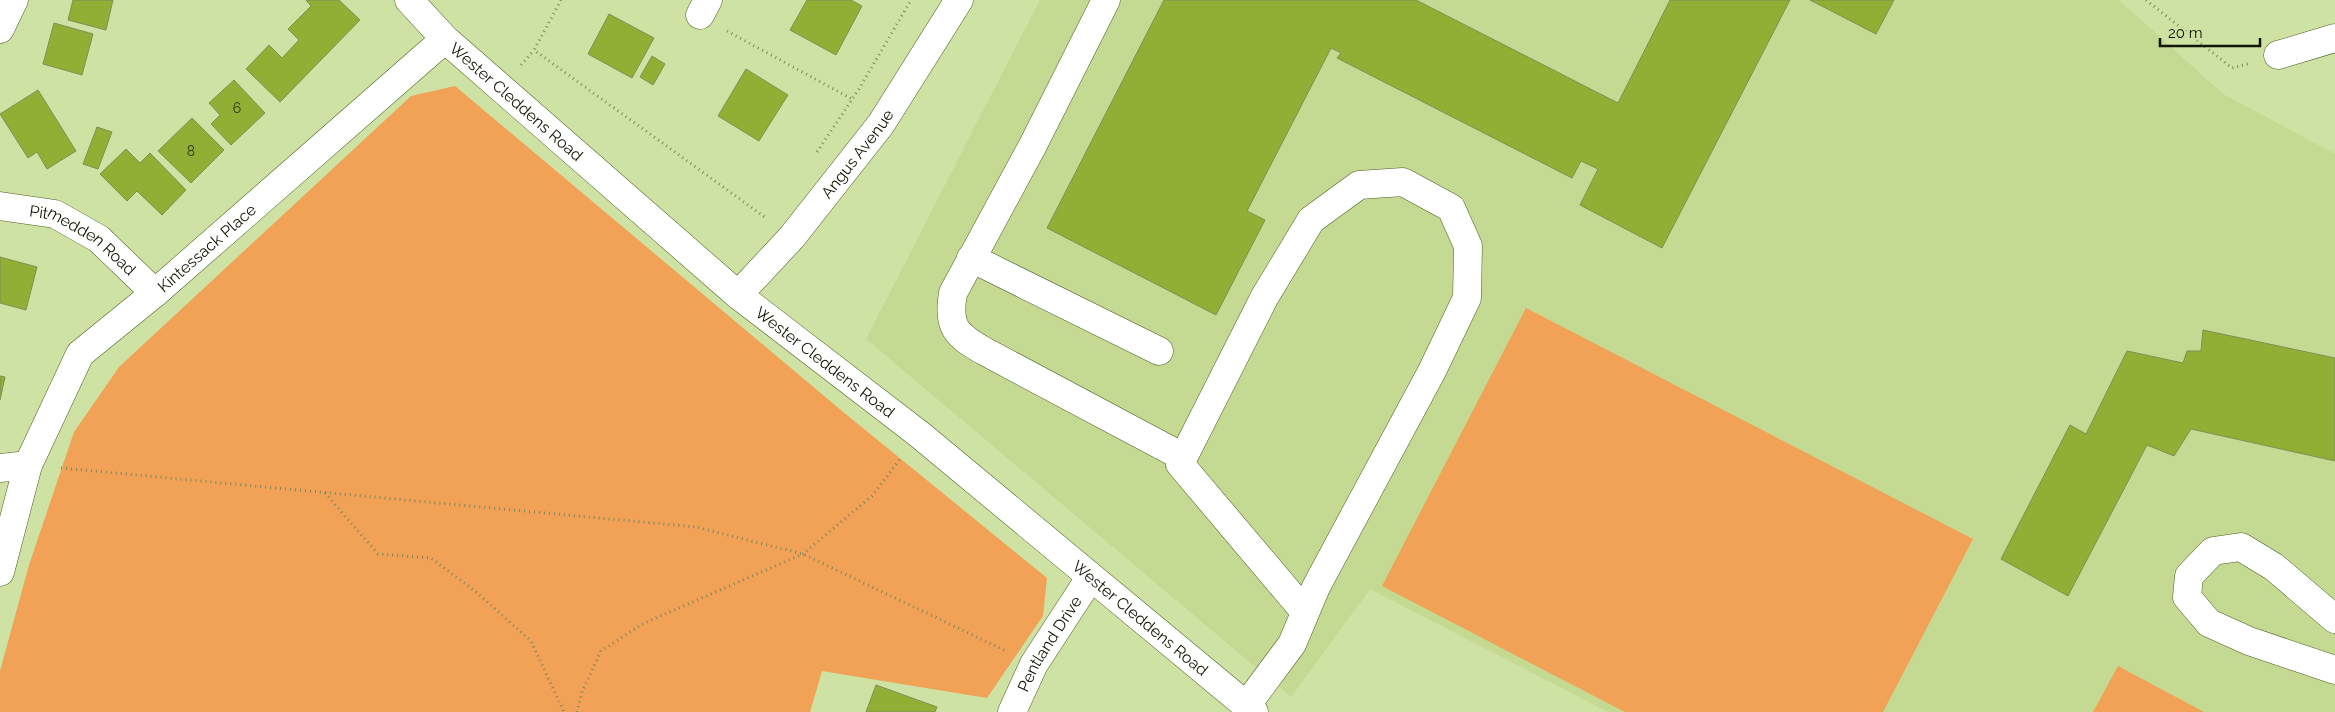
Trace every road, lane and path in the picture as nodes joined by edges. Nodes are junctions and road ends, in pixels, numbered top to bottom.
1 (14, 0) edge
2 (409, 0) edge
3 (561, 0) edge
4 (911, 0) edge
5 (958, 0) edge
6 (1106, 0) edge
7 (2146, 0) edge
8 (704, 8) edge
9 (0, 29) edge
10 (2335, 38) edge
11 (445, 39) junction
12 (2278, 55) joint
13 (852, 100) junction
14 (814, 156) dead end
15 (0, 206) edge
16 (792, 237) junction
17 (971, 258) junction
18 (156, 293) junction
19 (738, 295) junction
20 (1159, 351) dead end
21 (918, 434) junction
22 (1183, 457) junction
23 (28, 465) junction
24 (0, 468) edge
25 (324, 493) junction
26 (803, 554) junction
27 (0, 572) edge
28 (1090, 578) junction
29 (1305, 612) junction
30 (2335, 619) edge
31 (1034, 664) junction
32 (2335, 670) edge
33 (1250, 709) edge
34 (564, 712) edge
35 (577, 712) edge
36 (1012, 712) edge

1 - 9 street
2 - 11 street, Wester Cleddens Road
3 - 16 path
4 - 13 path
5 - 16 street, Angus Avenue
6 - 17 street
7 - 12 path
8 - 13 path
10 - 12 street
11 - 18 street, Kintessack Place
11 - 19 street, Wester Cleddens Road
13 - 14 path
15 - 18 street, Pitmedden Road
16 - 19 street, Angus Avenue
17 - 20 street
17 - 22 street
18 - 23 street, Kintessack Place
19 - 21 street, Wester Cleddens Road
21 - 26 path
21 - 28 street, Wester Cleddens Road
22 - 29 street
22 - 29 street
23 - 24 street
23 - 25 path
23 - 27 street, Kintessack Place
25 - 26 path
25 - 34 path
26 - 31 path
26 - 35 path
28 - 31 street, Pentland Drive
28 - 33 street, Wester Cleddens Road
29 - 33 street
30 - 32 street
31 - 36 street, Pentland Drive

